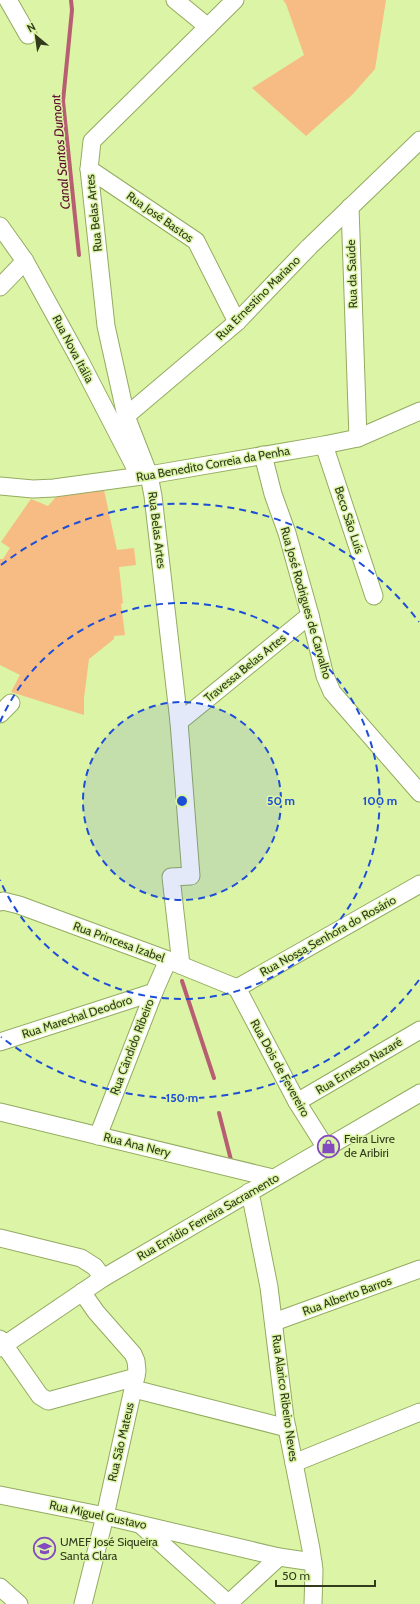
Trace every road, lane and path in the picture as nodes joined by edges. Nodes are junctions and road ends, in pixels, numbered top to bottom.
1 (8, 0) edge
2 (175, 0) edge
3 (236, 0) edge
4 (208, 27) junction
5 (28, 35) dead end
6 (420, 140) edge
7 (89, 169) junction
8 (350, 207) junction
9 (0, 226) edge
10 (25, 261) junction
11 (0, 287) edge
12 (237, 322) junction
13 (420, 411) edge
14 (126, 416) junction
15 (358, 438) junction
16 (324, 445) junction
17 (263, 455) junction
18 (145, 476) junction
19 (0, 486) edge
20 (374, 596) dead end
21 (310, 615) junction
22 (179, 722) junction
23 (420, 793) edge
24 (420, 884) edge
25 (1, 899) edge
26 (174, 963) junction
27 (236, 988) junction
28 (154, 992) junction
29 (420, 1030) edge
30 (0, 1042) edge
31 (420, 1093) edge
32 (297, 1102) junction
33 (0, 1112) edge
34 (98, 1136) junction
35 (326, 1148) junction
36 (273, 1178) junction
37 (249, 1192) junction
38 (0, 1238) edge
39 (420, 1269) edge
40 (103, 1278) junction
41 (82, 1292) junction
42 (274, 1322) junction
43 (2, 1344) edge
44 (135, 1383) junction
45 (420, 1412) edge
46 (287, 1428) junction
47 (294, 1463) junction
48 (0, 1495) edge
49 (105, 1516) junction
50 (140, 1524) junction
51 (279, 1557) junction
52 (313, 1562) junction
53 (0, 1587) edge
54 (19, 1604) edge
55 (83, 1604) edge
56 (228, 1604) edge
57 (313, 1604) edge

1 - 5 street
2 - 4 street
3 - 4 street
4 - 7 street, Rua Belas Artes
6 - 8 street
7 - 12 street, Rua José Bastos
7 - 14 street, Rua Belas Artes
8 - 12 street, Rua Ernestino Mariano
8 - 15 street, Rua da Saúde
9 - 10 street, Rua Nova Itália
10 - 11 street
10 - 18 street, Rua Nova Itália
12 - 14 street, Rua Ernestino Mariano
13 - 15 street, Rua Benedito Correia da Penha
14 - 18 street, Rua Belas Artes
15 - 16 street, Rua Benedito Correia da Penha
16 - 17 street, Rua Benedito Correia da Penha
16 - 20 street, Beco São Luís
17 - 18 street, Rua Benedito Correia da Penha
17 - 21 street, Rua José Rodrigues de Carvalho
18 - 19 street, Rua Benedito Correia da Penha
18 - 22 street, Rua Belas Artes
21 - 22 street, Travessa Belas Artes
21 - 23 street, Rua José Rodrigues de Carvalho
22 - 26 street, Rua Belas Artes
24 - 27 street, Rua Nossa Senhora do Rosário
25 - 26 street, Rua Princesa Izabel
26 - 27 street, Rua Princesa Izabel
26 - 28 street, Rua Cândido Ribeiro
27 - 32 street, Rua Dois de Fevereiro
28 - 30 street, Rua Marechal Deodoro
28 - 34 street, Rua Cândido Ribeiro
29 - 32 street, Rua Ernesto Nazaré
31 - 35 street, Rua Emídio Ferreira Sacramento
32 - 35 street, Rua Dois de Fevereiro
33 - 34 street, Rua Ana Nery
34 - 36 street, Rua Ana Nery
35 - 36 street, Rua Emídio Ferreira Sacramento
36 - 37 street, Rua Emídio Ferreira Sacramento
37 - 40 street, Rua Emídio Ferreira Sacramento
37 - 42 street, Rua Alarico Ribeiro Neves
38 - 40 street
39 - 42 street, Rua Alberto Barros
40 - 41 street, Rua Emídio Ferreira Sacramento
41 - 43 street, Rua Emídio Ferreira Sacramento
41 - 44 street
42 - 46 street, Rua Alarico Ribeiro Neves
43 - 44 street
44 - 46 street, Rua São Mateus
44 - 49 street, Rua São Mateus
45 - 47 street
46 - 47 street, Rua Alarico Ribeiro Neves
47 - 52 street, Rua Alarico Ribeiro Neves
48 - 49 street, Rua Miguel Gustavo
49 - 50 street, Rua Miguel Gustavo
49 - 55 street, Rua São Mateus
50 - 51 street, Rua Miguel Gustavo
50 - 56 street
51 - 52 street, Rua Miguel Gustavo
51 - 56 street
52 - 57 street, Rua Alarico Ribeiro Neves
53 - 54 street

